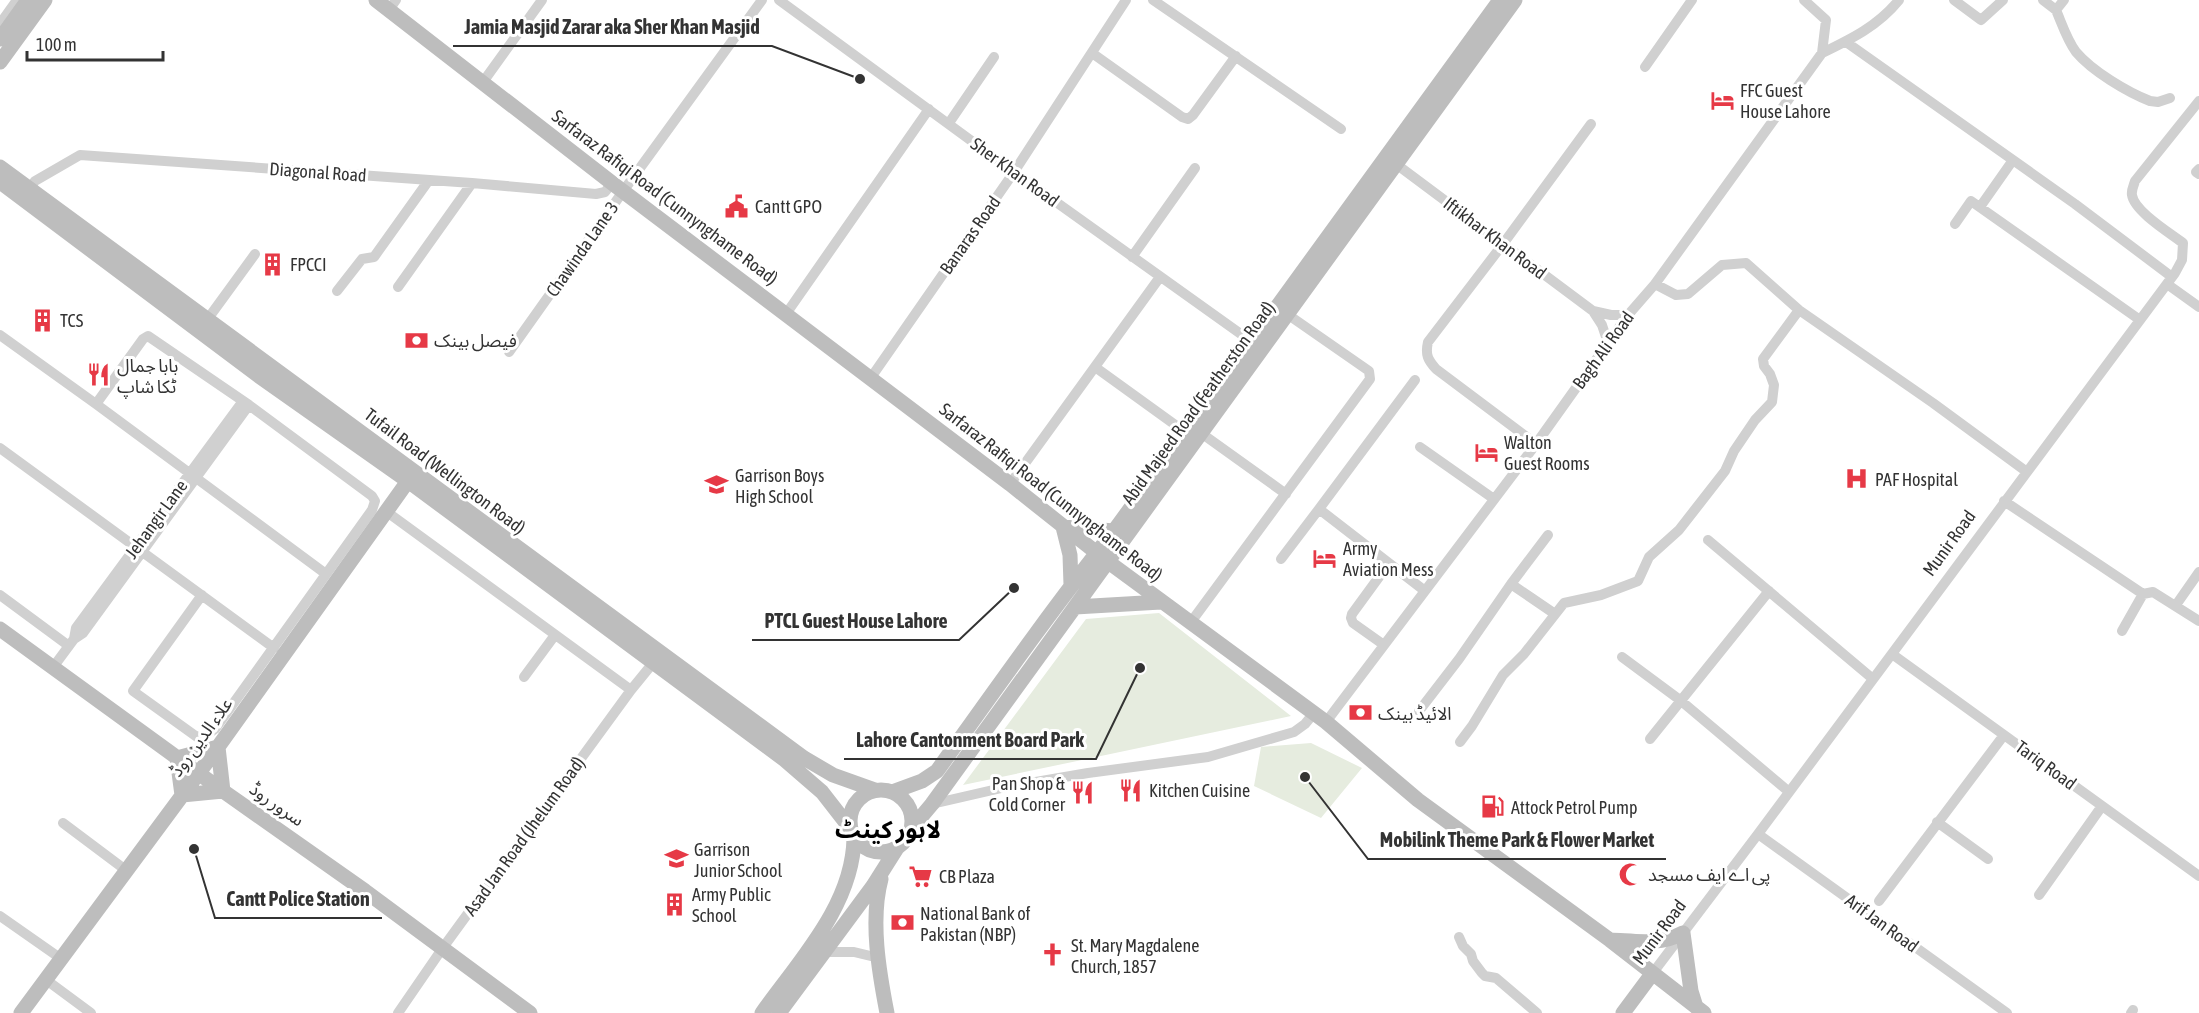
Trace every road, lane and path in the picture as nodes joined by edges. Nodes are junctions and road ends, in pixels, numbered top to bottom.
1 (17, 0) edge
2 (28, 0) edge
3 (45, 0) edge
4 (376, 0) edge
5 (542, 0) edge
6 (762, 0) edge
7 (779, 0) edge
8 (1126, 0) edge
9 (1153, 0) edge
10 (1500, 0) edge
11 (1515, 0) edge
12 (1692, 0) edge
13 (1804, 0) edge
14 (1899, 0) edge
15 (1954, 0) edge
16 (2003, 0) edge
17 (2043, 0) edge
18 (2064, 0) edge
19 (392, 5) edge
20 (2056, 10) junction
21 (1, 21) edge
22 (0, 39) edge
23 (1846, 42) junction
24 (1092, 53) junction
25 (1822, 53) junction
26 (1236, 56) junction
27 (994, 57) dead end
28 (0, 62) edge
29 (1645, 67) dead end
30 (483, 82) junction
31 (2170, 98) dead end
32 (2199, 101) edge
33 (929, 109) junction
34 (949, 123) junction
35 (1591, 124) dead end
36 (1341, 129) dead end
37 (2013, 160) junction
38 (1396, 164) junction
39 (0, 167) edge
40 (1195, 168) dead end
41 (2199, 169) edge
42 (1014, 172) junction
43 (2199, 174) edge
44 (429, 180) junction
45 (0, 182) edge
46 (472, 183) junction
47 (618, 186) junction
48 (29, 189) junction
49 (1980, 207) junction
50 (1955, 224) dead end
51 (1503, 244) junction
52 (255, 254) dead end
53 (1132, 257) junction
54 (1160, 277) junction
55 (2170, 281) junction
56 (1655, 284) junction
57 (398, 287) dead end
58 (337, 291) dead end
59 (2199, 307) edge
60 (1799, 310) junction
61 (1593, 311) junction
62 (786, 314) junction
63 (1287, 314) junction
64 (1628, 315) junction
65 (207, 320) junction
66 (2140, 320) junction
67 (0, 335) edge
68 (1252, 342) junction
69 (1608, 343) junction
70 (509, 352) dead end
71 (1243, 365) junction
72 (1095, 367) junction
73 (870, 379) junction
74 (1415, 380) dead end
75 (246, 403) junction
76 (96, 404) junction
77 (1185, 432) junction
78 (1201, 433) junction
79 (1536, 444) junction
80 (1420, 447) dead end
81 (0, 448) edge
82 (2027, 472) junction
83 (193, 475) junction
84 (408, 481) junction
85 (1010, 484) junction
86 (1286, 494) junction
87 (1494, 499) junction
88 (2004, 501) junction
89 (1319, 509) junction
90 (387, 512) junction
91 (1063, 527) junction
92 (1114, 531) junction
93 (1548, 535) dead end
94 (1708, 540) dead end
95 (138, 549) junction
96 (1101, 557) junction
97 (1281, 559) dead end
98 (2199, 572) edge
99 (326, 574) junction
100 (1379, 577) dead end
101 (1511, 584) junction
102 (1071, 585) junction
103 (1425, 591) junction
104 (1769, 591) junction
105 (2143, 594) junction
106 (0, 595) edge
107 (202, 595) junction
108 (1161, 602) junction
109 (2176, 605) junction
110 (1075, 607) junction
111 (1554, 614) junction
112 (2199, 621) edge
113 (1191, 622) junction
114 (0, 629) edge
115 (2122, 631) dead end
116 (555, 635) junction
117 (72, 643) junction
118 (1384, 645) junction
119 (274, 648) junction
120 (1892, 654) junction
121 (1622, 657) dead end
122 (653, 663) junction
123 (54, 666) junction
124 (524, 677) dead end
125 (1873, 679) junction
126 (631, 690) junction
127 (1680, 700) junction
128 (1419, 711) dead end
129 (1320, 717) junction
130 (2004, 735) junction
131 (1650, 739) dead end
132 (1460, 742) dead end
133 (218, 747) junction
134 (177, 758) junction
135 (199, 773) junction
136 (875, 790) junction
137 (223, 791) junction
138 (1788, 791) junction
139 (892, 792) junction
140 (182, 795) junction
141 (932, 804) junction
142 (2102, 806) junction
143 (1937, 822) junction
144 (63, 823) dead end
145 (911, 829) junction
146 (852, 833) junction
147 (1758, 834) junction
148 (897, 848) junction
149 (1988, 859) dead end
150 (127, 871) junction
151 (883, 871) junction
152 (2199, 876) edge
153 (2039, 895) dead end
154 (1880, 901) dead end
155 (0, 916) edge
156 (1683, 933) junction
157 (1459, 937) dead end
158 (1610, 940) junction
159 (442, 949) junction
160 (824, 952) junction
161 (60, 958) junction
162 (879, 958) junction
163 (1652, 974) junction
164 (45, 979) junction
165 (1700, 1010) edge
166 (21, 1013) edge
167 (91, 1013) edge
168 (398, 1013) edge
169 (530, 1013) edge
170 (762, 1013) edge
171 (779, 1013) edge
172 (887, 1013) edge
173 (1538, 1013) edge
174 (1623, 1013) edge
175 (2007, 1013) edge

1 - 21 street
2 - 22 street
3 - 28 street
4 - 19 street, Sarfaraz Rafiqi Road (Cunnynghame Road)
5 - 30 street
6 - 47 street, Chawinda Lane 3
7 - 33 street, Sher Khan Road
8 - 24 street, Banaras Road
9 - 26 street
10 - 68 street, Abid Majeed Road (Featherston Road)
11 - 38 street, Abid Majeed Road (Featherston Road)
12 - 29 street
13 - 25 street
14 - 23 street, Bagh Ali Road
15 - 16 street
17 - 20 street
18 - 20 street
19 - 30 street, Sarfaraz Rafiqi Road (Cunnynghame Road)
20 - 31 street
23 - 25 street, Bagh Ali Road
23 - 37 street
24 - 26 street
24 - 42 street, Banaras Road
25 - 56 street, Bagh Ali Road
26 - 36 street
27 - 34 street
30 - 47 street, Sarfaraz Rafiqi Road (Cunnynghame Road)
32 - 55 street, Munir Road
33 - 34 street, Sher Khan Road
33 - 62 street
34 - 42 street, Sher Khan Road
35 - 51 street
37 - 49 street
37 - 55 street
38 - 51 street, Iftikhar Khan Road
38 - 63 street, Abid Majeed Road (Featherston Road)
39 - 48 street, Tufail Road (Wellington Road)
40 - 53 street
41 - 43 street
42 - 53 street, Sher Khan Road
42 - 73 street, Banaras Road
44 - 46 street, Diagonal Road
44 - 48 street, Diagonal Road
44 - 58 street
45 - 84 street, Tufail Road (Wellington Road)
46 - 47 street, Diagonal Road
46 - 57 street
47 - 62 street, Sarfaraz Rafiqi Road (Cunnynghame Road)
47 - 70 street, Chawinda Lane 3
48 - 65 street, Tufail Road (Wellington Road)
49 - 50 street
49 - 66 street
51 - 61 street, Iftikhar Khan Road
51 - 79 street
52 - 65 street
53 - 54 street, Sher Khan Road
54 - 68 street, Sher Khan Road
54 - 72 street
55 - 59 street
55 - 66 street, Munir Road
56 - 60 street
56 - 64 street, Bagh Ali Road
60 - 82 street
60 - 111 street
61 - 64 street, Iftikhar Khan Road
61 - 69 street, Iftikhar Khan Road
62 - 73 street, Sarfaraz Rafiqi Road (Cunnynghame Road)
63 - 71 street, Abid Majeed Road (Featherston Road)
63 - 86 street
64 - 69 street, Bagh Ali Road
65 - 136 street, Tufail Road (Wellington Road)
66 - 82 street, Munir Road
67 - 76 street
68 - 71 street, Abid Majeed Road (Featherston Road)
69 - 79 street, Bagh Ali Road
71 - 77 street, Abid Majeed Road (Featherston Road)
71 - 78 street, Abid Majeed Road (Featherston Road)
72 - 77 street
72 - 85 street
73 - 85 street, Sarfaraz Rafiqi Road (Cunnynghame Road)
74 - 89 street
75 - 76 street
75 - 83 street, Jehangir Lane
75 - 99 street
76 - 83 street
77 - 92 street, Abid Majeed Road (Featherston Road)
78 - 86 street
78 - 96 street, Abid Majeed Road (Featherston Road)
79 - 87 street, Bagh Ali Road
80 - 87 street
81 - 95 street
82 - 88 street, Munir Road
83 - 95 street, Jehangir Lane
83 - 99 street
84 - 90 street, علاء الدین روڈ
84 - 122 street, Tufail Road (Wellington Road)
85 - 91 street, Sarfaraz Rafiqi Road (Cunnynghame Road)
86 - 113 street
87 - 103 street, Bagh Ali Road
88 - 105 street
88 - 120 street, Munir Road
89 - 97 street
89 - 103 street
90 - 116 street
90 - 133 street, علاء الدین روڈ
91 - 92 street
91 - 96 street, Sarfaraz Rafiqi Road (Cunnynghame Road)
91 - 102 street
92 - 96 street, Abid Majeed Road (Featherston Road)
93 - 101 street
94 - 104 street
95 - 107 street
95 - 117 street, Jehangir Lane
96 - 102 street, Abid Majeed Road (Featherston Road)
96 - 108 street, Sarfaraz Rafiqi Road (Cunnynghame Road)
96 - 110 street, Abid Majeed Road (Featherston Road)
98 - 109 street
99 - 119 street
100 - 118 street
101 - 111 street
101 - 128 street
102 - 139 street, Abid Majeed Road (Featherston Road)
103 - 118 street, Bagh Ali Road
104 - 125 street
104 - 127 street
105 - 109 street
105 - 115 street
106 - 117 street
107 - 119 street
107 - 119 street
108 - 110 street
108 - 113 street, Sarfaraz Rafiqi Road (Cunnynghame Road)
109 - 112 street
110 - 141 street, Abid Majeed Road (Featherston Road)
111 - 132 street
113 - 129 street, Sarfaraz Rafiqi Road (Cunnynghame Road)
114 - 123 street, سرور روڈ
116 - 124 street
116 - 126 street
117 - 123 street, Jehangir Lane
118 - 129 street, Bagh Ali Road
120 - 125 street, Munir Road
120 - 130 street, Tariq Road
121 - 127 street
122 - 126 street, Asad Jan Road (Jhelum Road)
122 - 146 street, Tufail Road (Wellington Road)
123 - 134 street, سرور روڈ
125 - 138 street, Munir Road
126 - 159 street, Asad Jan Road (Jhelum Road)
127 - 131 street
127 - 138 street
129 - 141 street, Bagh Ali Road
129 - 158 street, Sarfaraz Rafiqi Road (Cunnynghame Road)
130 - 142 street, Tariq Road
130 - 143 street
133 - 134 street
133 - 135 street, علاء الدین روڈ
133 - 137 street
134 - 135 street, سرور روڈ
134 - 140 street
135 - 137 street, سرور روڈ
135 - 140 street, علاء الدین روڈ
136 - 139 street
136 - 146 street
137 - 140 street
137 - 159 street, سرور روڈ
138 - 147 street, Munir Road
139 - 145 street
140 - 150 street, علاء الدین روڈ
141 - 145 street, Abid Majeed Road (Featherston Road)
142 - 152 street, Tariq Road
142 - 153 street
143 - 149 street
143 - 154 street
144 - 150 street
145 - 148 street
146 - 148 street
146 - 170 street
147 - 156 street, Munir Road
147 - 175 street, Arif Jan Road
148 - 151 street
150 - 161 street, علاء الدین روڈ
151 - 160 street
151 - 162 street
155 - 161 street
156 - 158 street
156 - 163 street, Munir Road
156 - 165 street
157 - 173 street
158 - 163 street, Sarfaraz Rafiqi Road (Cunnynghame Road)
159 - 168 street, Asad Jan Road (Jhelum Road)
159 - 169 street, سرور روڈ
160 - 162 street
160 - 171 street
161 - 164 street, علاء الدین روڈ
162 - 172 street
163 - 165 street, Sarfaraz Rafiqi Road (Cunnynghame Road)
163 - 174 street, Munir Road
164 - 166 street, علاء الدین روڈ
164 - 167 street

